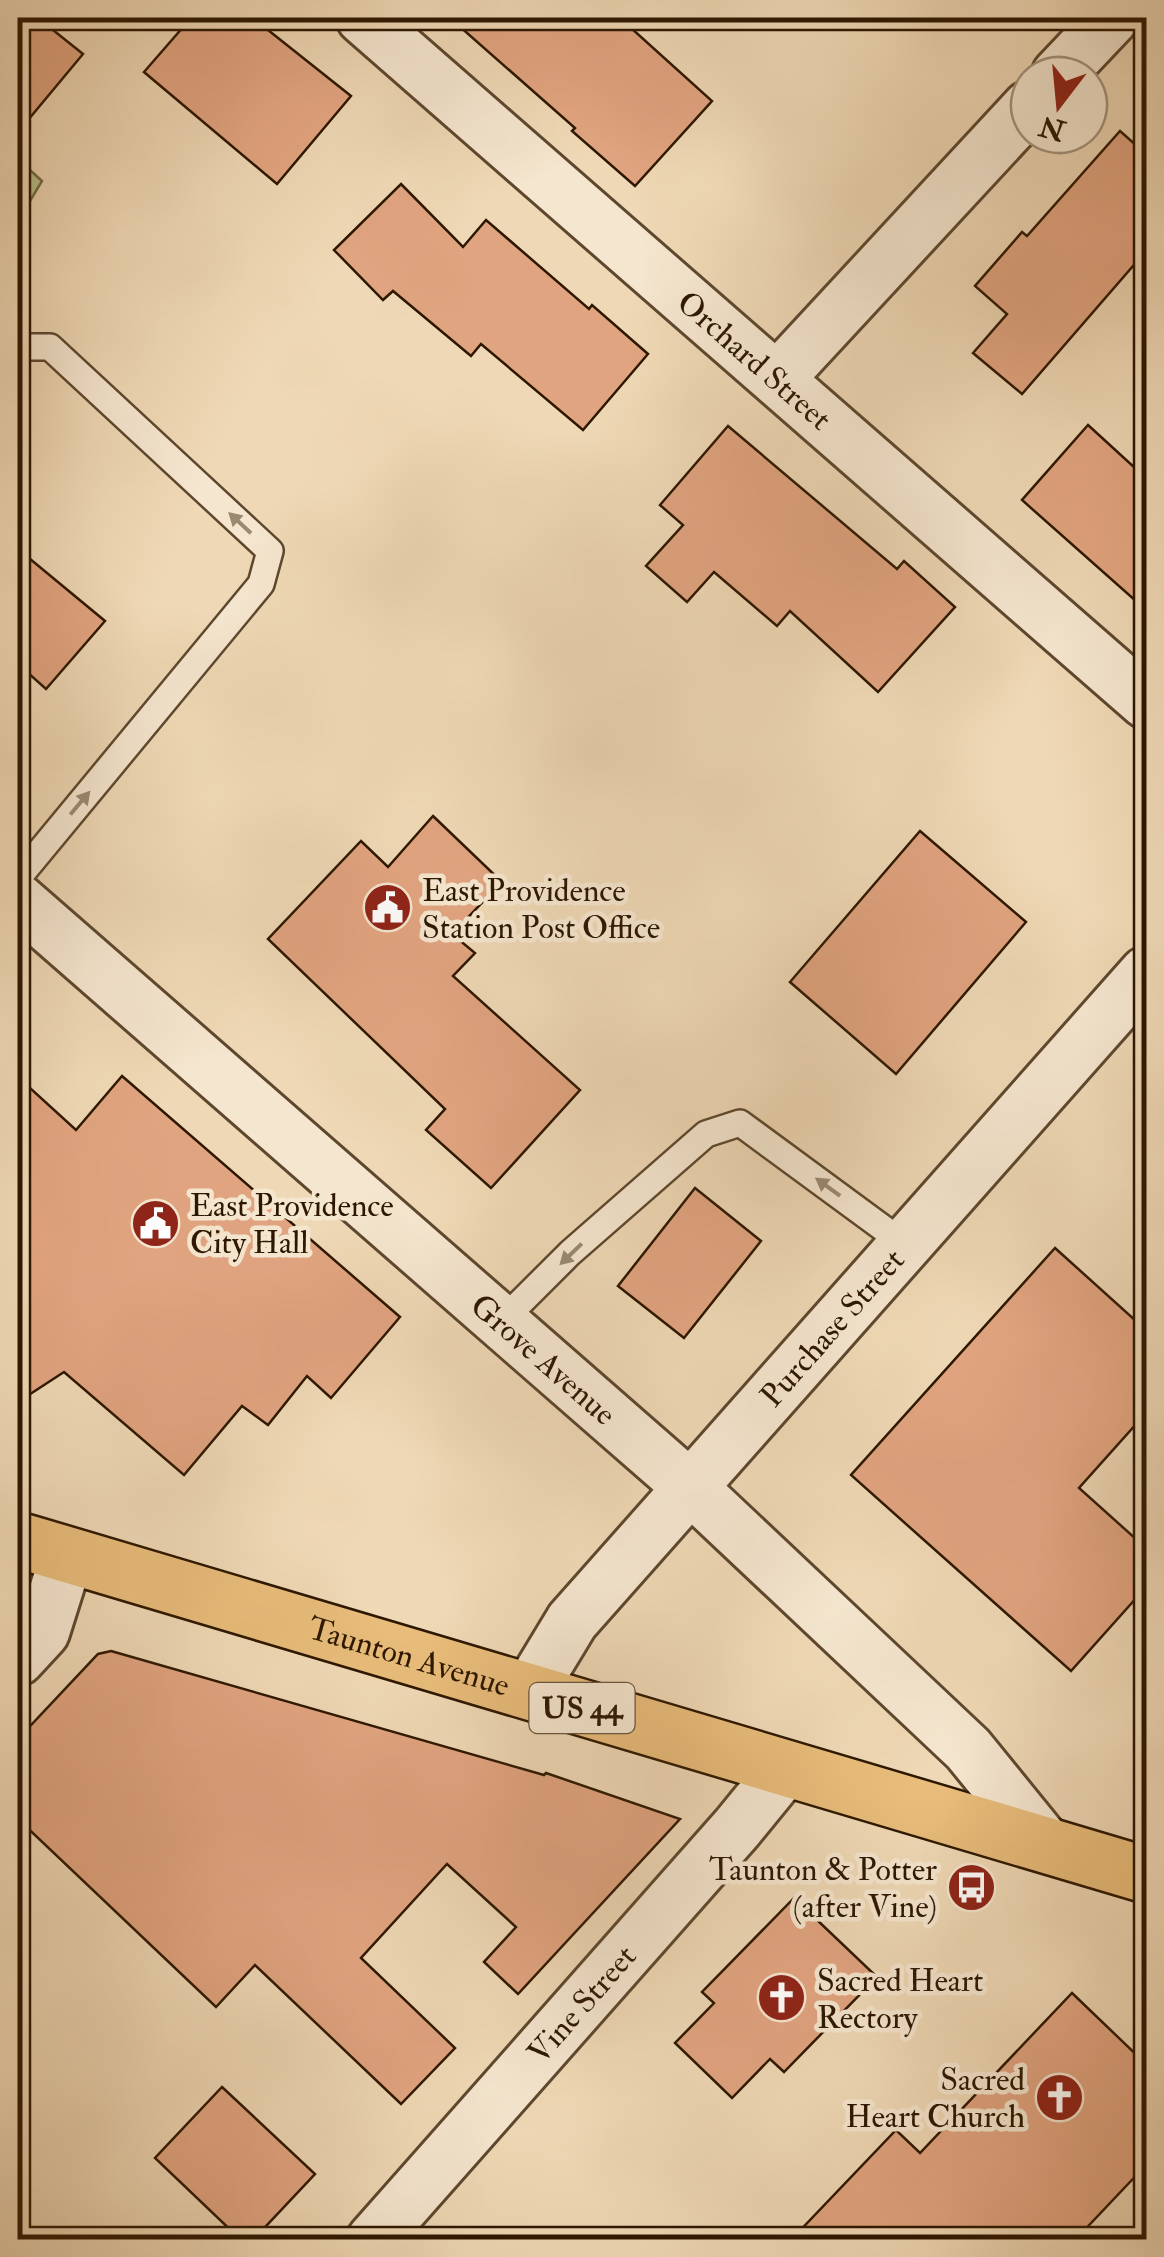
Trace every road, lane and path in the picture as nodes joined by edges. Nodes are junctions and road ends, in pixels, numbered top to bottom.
1 (363, 18) edge
2 (1112, 18) edge
3 (1077, 55) edge
4 (1009, 128) edge
5 (18, 347) edge
6 (777, 379) junction
7 (1146, 702) edge
8 (18, 878) edge
9 (18, 900) edge
10 (1146, 972) edge
11 (906, 1245) junction
12 (501, 1322) junction
13 (691, 1488) junction
14 (42, 1548) edge
15 (18, 1659) edge
16 (530, 1692) junction
17 (786, 1768) junction
18 (1046, 1845) junction
19 (1146, 1875) edge
20 (373, 2240) edge

1 - 6 street, Orchard Street
2 - 3 street
4 - 6 street
8 -> 5 lane
6 - 7 street, Orchard Street
9 - 12 street, Grove Avenue
10 - 11 street, Purchase Street
11 -> 12 lane
11 - 13 street, Purchase Street
12 - 13 street, Grove Avenue
13 - 16 street, Purchase Street
13 - 18 street, Grove Avenue
14 - 15 street
14 - 16 highway, Taunton Avenue / US 44
16 - 17 highway, Taunton Avenue / US 44
17 - 18 highway, Taunton Avenue / US 44
17 - 20 street, Vine Street
18 - 19 highway, Taunton Avenue / US 44

